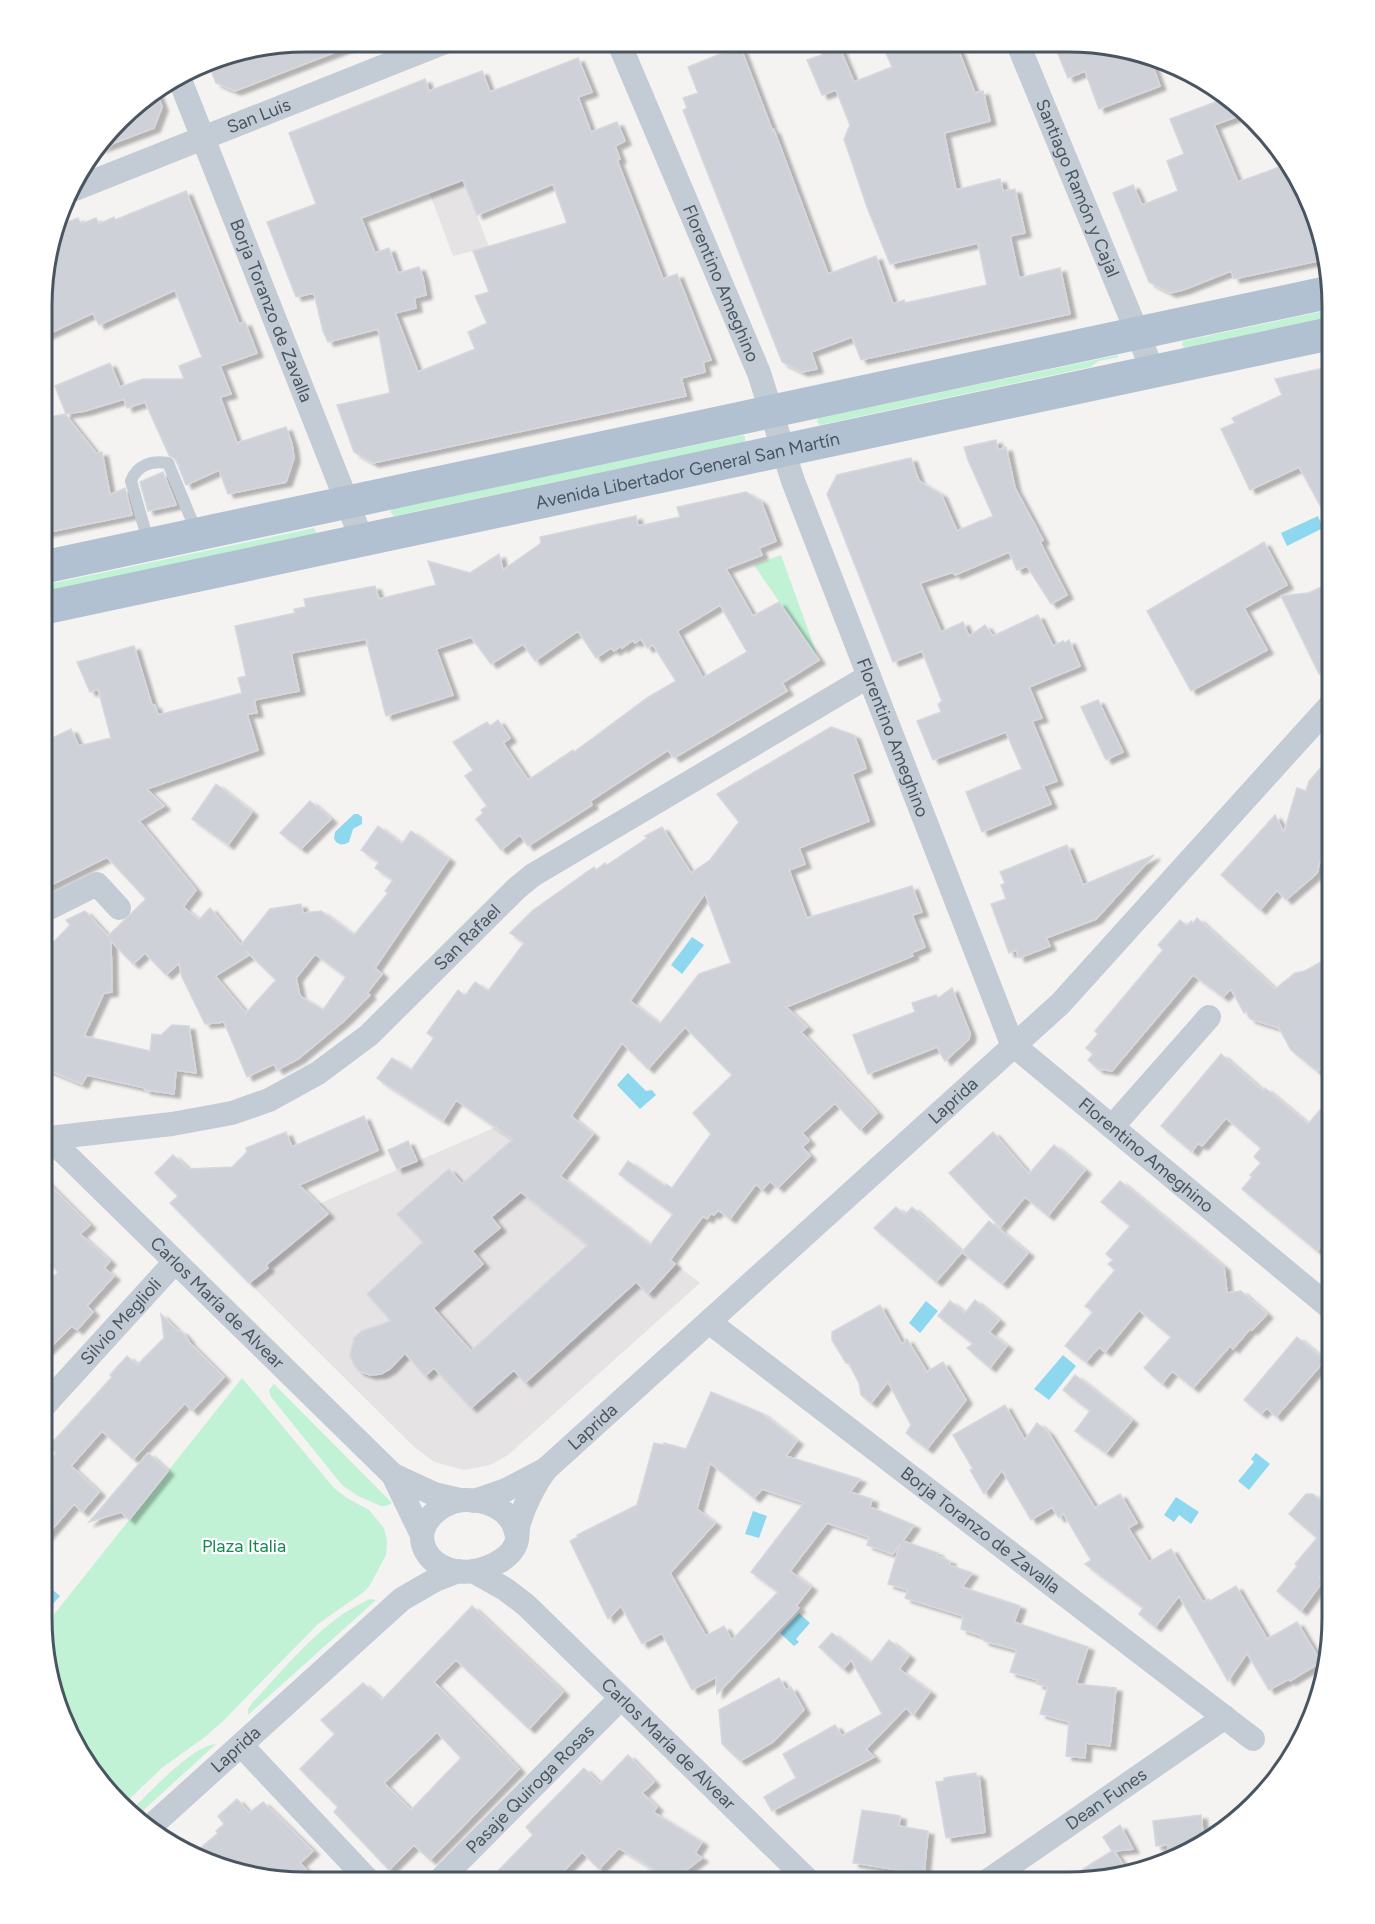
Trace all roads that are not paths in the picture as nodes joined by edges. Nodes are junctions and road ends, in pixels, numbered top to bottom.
1 (420, 52) edge
2 (623, 52) edge
3 (1021, 52) edge
4 (182, 85) edge
5 (203, 138) junction
6 (84, 185) edge
7 (1322, 294) edge
8 (1137, 333) junction
9 (1322, 335) edge
10 (1152, 371) junction
11 (771, 412) junction
12 (784, 450) junction
13 (348, 502) junction
14 (198, 534) junction
15 (362, 540) junction
16 (149, 544) junction
17 (52, 565) edge
18 (52, 606) edge
19 (869, 676) junction
20 (1322, 714) edge
21 (52, 907) edge
22 (119, 908) dead end
23 (1209, 1017) dead end
24 (1014, 1046) junction
25 (1112, 1127) junction
26 (52, 1134) edge
27 (52, 1141) edge
28 (175, 1262) junction
29 (1322, 1301) edge
30 (709, 1322) junction
31 (52, 1397) edge
32 (546, 1469) junction
33 (393, 1475) junction
34 (467, 1501) junction
35 (515, 1540) junction
36 (423, 1541) junction
37 (465, 1571) junction
38 (402, 1599) junction
39 (529, 1608) junction
40 (621, 1698) junction
41 (1225, 1717) junction
42 (1253, 1739) dead end
43 (241, 1745) junction
44 (156, 1822) edge
45 (360, 1872) edge
46 (448, 1872) edge
47 (800, 1872) edge
48 (1000, 1872) edge

1 - 5 street, San Luis
2 - 11 street, Florentino Ameghino
3 - 8 street, Santiago Ramón y Cajal
4 - 5 street, Borja Toranzo de Zavalla
5 - 6 street, San Luis
5 - 13 street, Borja Toranzo de Zavalla
7 - 8 main road
8 - 10 street, Santiago Ramón y Cajal
8 - 11 main road
9 - 10 main road, Avenida Libertador General San Martín
10 - 12 main road, Avenida Libertador General San Martín
11 - 12 street, Florentino Ameghino
11 - 13 main road
12 - 15 main road, Avenida Libertador General San Martín
12 - 19 street, Florentino Ameghino
13 - 14 main road
13 - 15 street, Borja Toranzo de Zavalla
14 - 16 main road
14 - 16 lane
15 - 18 main road, Avenida Libertador General San Martín
16 - 17 main road
19 - 24 street, Florentino Ameghino
19 - 26 street, San Rafael
20 - 24 street, Laprida
21 - 22 street
23 - 25 street
24 - 25 street, Florentino Ameghino
24 - 30 street, Laprida
25 - 29 street, Florentino Ameghino
27 - 28 street, Carlos María de Alvear
28 - 31 street, Silvio Meglioli
28 - 33 street, Carlos María de Alvear
30 - 32 street, Laprida
30 - 41 street, Borja Toranzo de Zavalla
32 - 34 street, Laprida
32 - 35 street, Laprida
33 - 34 street, Carlos María de Alvear
33 - 36 street, Carlos María de Alvear
34 - 35 street
34 - 36 street
35 - 37 street
35 - 39 street, Carlos María de Alvear
36 - 37 street
36 - 38 street, Laprida
37 - 38 street, Laprida
37 - 39 street, Carlos María de Alvear
38 - 43 street, Laprida
39 - 40 street, Carlos María de Alvear
40 - 46 street, Pasaje Quiroga Rosas
40 - 47 street, Carlos María de Alvear
41 - 42 street, Borja Toranzo de Zavalla
41 - 48 street, Dean Funes
43 - 44 street, Laprida
43 - 45 street

